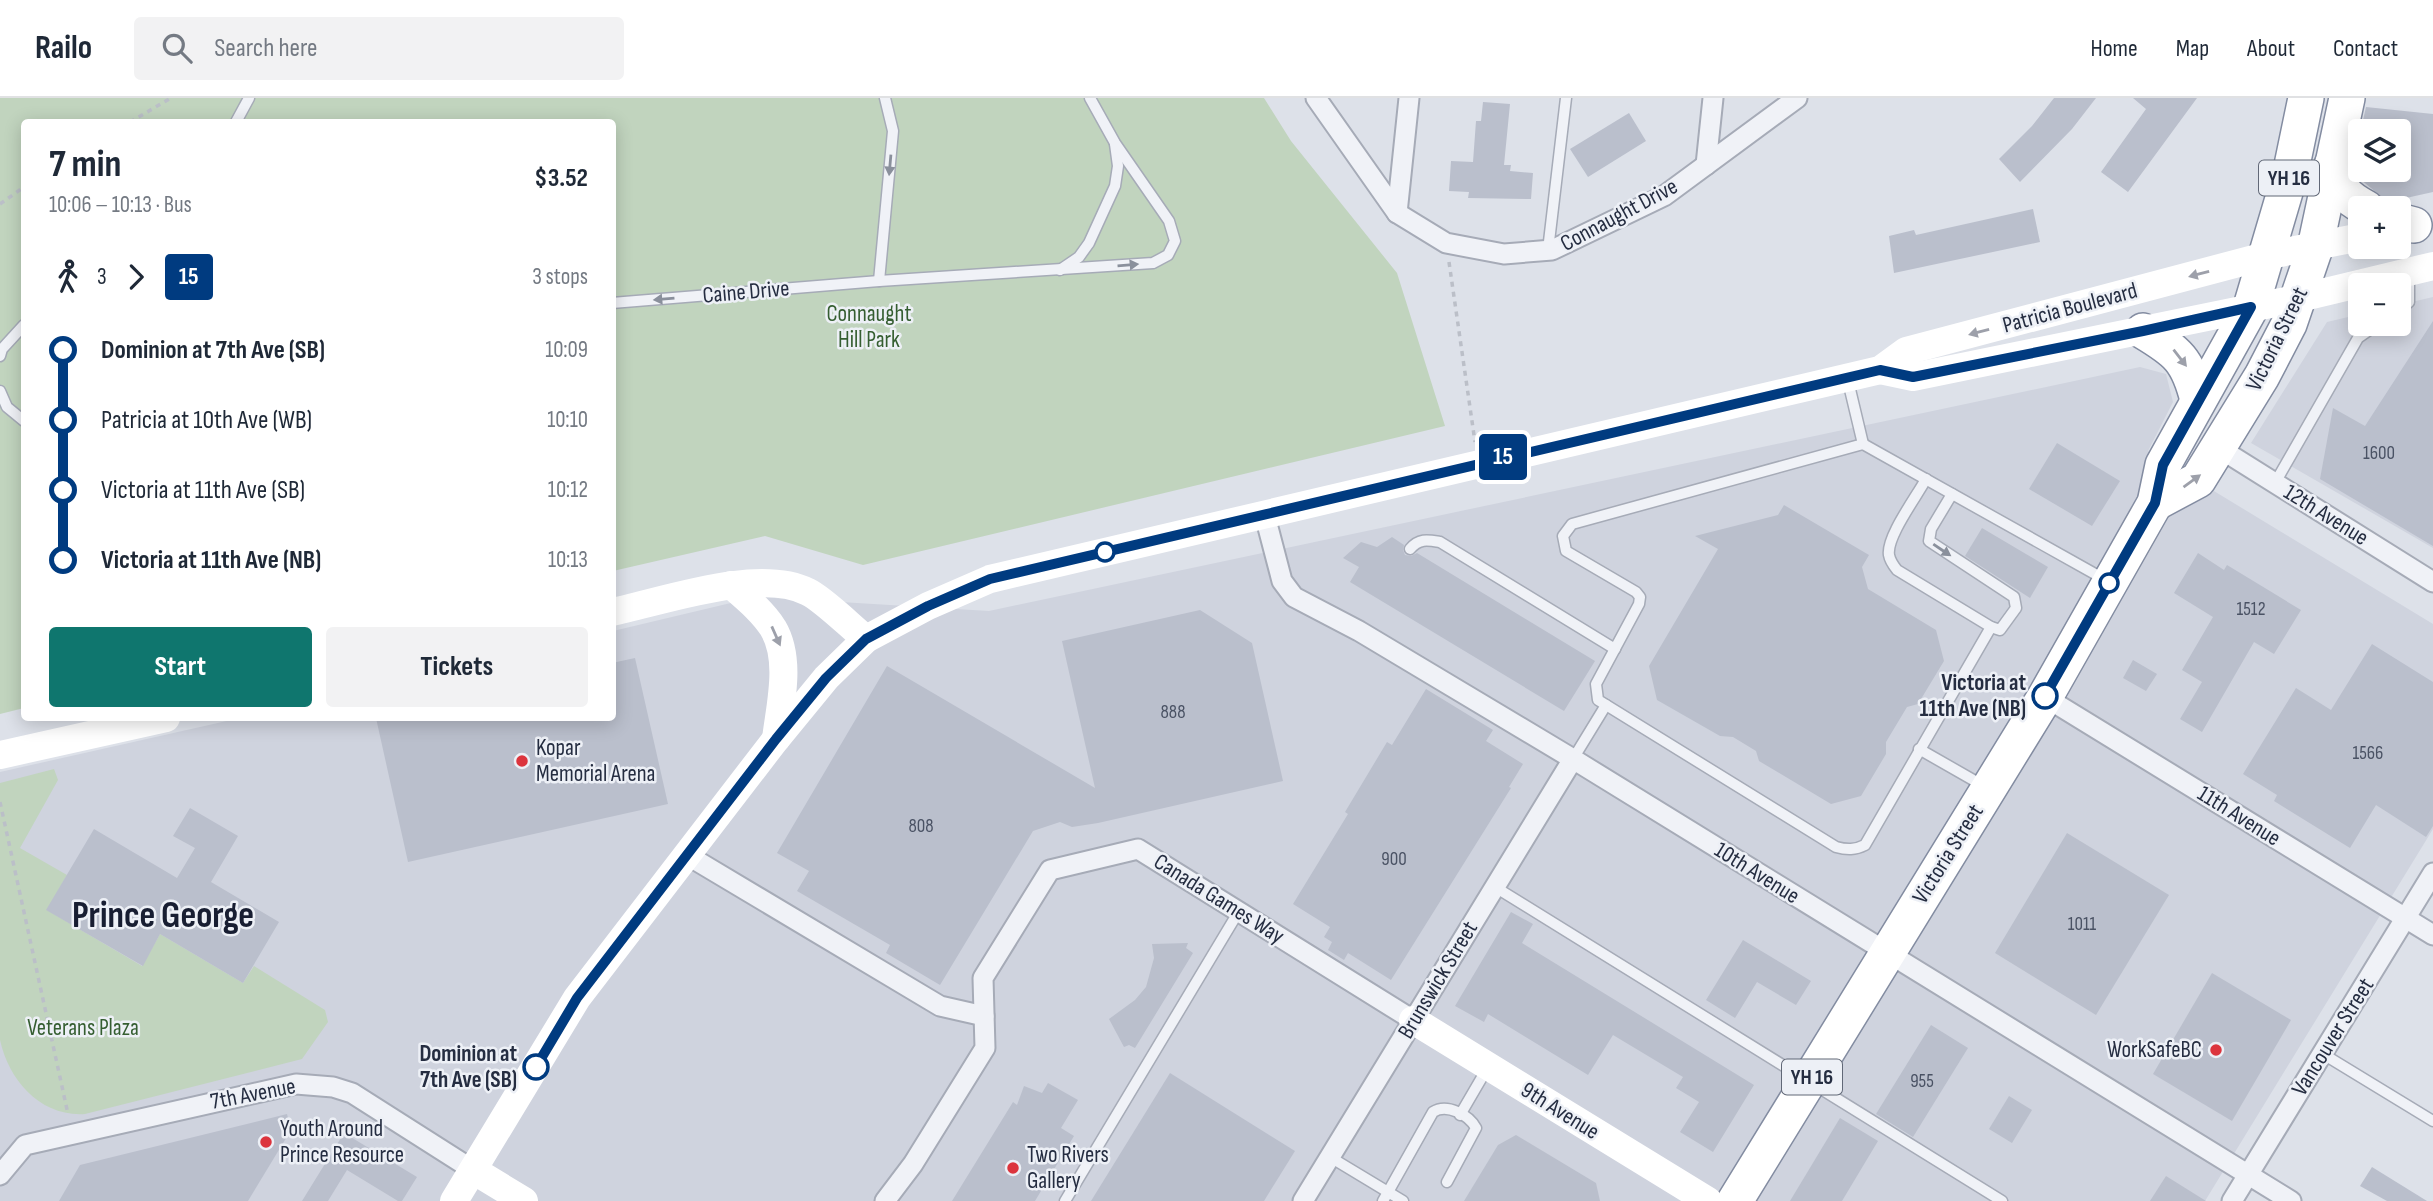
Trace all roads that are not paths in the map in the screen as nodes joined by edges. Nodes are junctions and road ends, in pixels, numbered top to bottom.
1 (248, 98) edge
2 (885, 98) edge
3 (1090, 98) edge
4 (1316, 98) edge
5 (1409, 98) edge
6 (1566, 98) edge
7 (1713, 98) edge
8 (1797, 98) edge
9 (2306, 98) edge
10 (2347, 98) edge
11 (238, 119) edge
12 (1115, 143) junction
13 (1706, 164) junction
14 (2332, 165) junction
15 (2348, 196) edge
16 (1397, 213) junction
17 (2348, 240) edge
18 (2315, 248) junction
19 (1548, 251) junction
20 (2265, 256) junction
21 (2421, 269) edge
22 (1060, 270) junction
23 (879, 281) junction
24 (2300, 298) junction
25 (2411, 298) edge
26 (616, 303) edge
27 (2251, 307) junction
28 (21, 327) edge
29 (2143, 331) junction
30 (2361, 336) edge
31 (0, 356) edge
32 (1880, 370) junction
33 (1847, 377) junction
34 (0, 391) edge
35 (2199, 400) junction
36 (21, 419) edge
37 (1863, 444) junction
38 (2219, 448) junction
39 (1926, 479) junction
40 (2275, 483) junction
41 (1952, 494) junction
42 (2155, 503) junction
43 (1265, 516) junction
44 (1410, 549) dead end
45 (2433, 582) edge
46 (2110, 583) junction
47 (731, 585) junction
48 (616, 611) edge
49 (1990, 627) junction
50 (866, 639) junction
51 (1615, 649) junction
52 (2045, 697) junction
53 (1606, 705) junction
54 (153, 721) edge
55 (776, 739) junction
56 (1919, 749) junction
57 (0, 755) edge
58 (1573, 760) junction
59 (1989, 789) junction
60 (687, 855) junction
61 (2433, 873) edge
62 (1495, 887) junction
63 (1239, 911) junction
64 (2406, 918) junction
65 (2433, 935) edge
66 (1888, 953) junction
67 (984, 1016) junction
68 (1413, 1020) junction
69 (2323, 1054) junction
70 (1488, 1066) junction
71 (1809, 1081) junction
72 (1460, 1115) junction
73 (2433, 1121) edge
74 (1330, 1157) junction
75 (473, 1170) junction
76 (3, 1171) edge
77 (2248, 1175) junction
78 (1447, 1182) dead end
79 (1386, 1196) edge
80 (454, 1201) edge
81 (524, 1201) edge
82 (885, 1201) edge
83 (1065, 1201) edge
84 (1303, 1201) edge
85 (1403, 1201) edge
86 (1708, 1201) edge
87 (1735, 1201) edge
88 (2002, 1201) edge
89 (2232, 1201) edge
90 (2291, 1201) edge

1 - 11 lane
2 -> 23 lane
3 - 12 lane, Caine Drive
4 - 16 street, Connaught Drive
5 - 16 street
6 - 19 lane
7 - 13 street
8 - 13 street, Connaught Drive
9 - 20 highway, Victoria Street / YH 16
10 - 14 highway, Victoria Street / YH 16
12 - 22 lane, Caine Drive
22 -> 12 lane, Caine Drive
13 - 19 street, Connaught Drive
14 - 15 highway
14 - 18 highway, Victoria Street / YH 16
16 - 19 street, Connaught Drive
17 - 18 main road, Patricia Boulevard
18 - 20 main road, Patricia Boulevard
18 - 24 highway, Victoria Street / YH 16
20 - 27 highway, Victoria Street / YH 16
20 -> 32 main road, Patricia Boulevard
21 - 24 main road, Patricia Boulevard
21 - 25 lane
22 - 23 lane, Caine Drive
23 -> 26 lane, Caine Drive
24 - 27 main road, Patricia Boulevard
24 - 38 highway, Victoria Street / YH 16
27 - 29 main road, Patricia Boulevard
27 - 35 highway, Victoria Street / YH 16
28 - 31 lane
29 - 32 main road, Patricia Boulevard
29 -> 35 highway
30 - 40 lane
32 - 33 main road, Patricia Boulevard
33 - 37 lane
33 - 43 main road, Patricia Boulevard
34 - 36 lane
35 - 42 highway, Victoria Street / YH 16
37 - 39 lane
37 - 51 lane
38 - 40 street, 12th Avenue
42 -> 38 highway, Victoria Street / YH 16
39 - 41 lane
39 - 49 lane
40 - 45 street, 12th Avenue
41 - 46 lane
41 -> 49 lane
42 - 46 highway, Victoria Street / YH 16
43 - 50 main road, Patricia Boulevard
43 - 58 street, 10th Avenue
44 - 51 lane
46 - 52 highway, Victoria Street / YH 16
47 - 48 main road
47 - 50 main road
47 -> 55 main road
49 - 56 lane
50 - 55 main road, Patricia Boulevard
51 - 53 lane
52 - 59 highway, Victoria Street / YH 16
52 - 64 street, 11th Avenue
53 - 56 lane
53 - 58 lane
54 - 57 main road
55 - 60 main road, Patricia Boulevard
56 - 59 lane
58 - 62 street, Brunswick Street
58 - 66 street, 10th Avenue
59 - 66 highway, Victoria Street / YH 16
60 - 67 street
60 - 75 main road, Patricia Boulevard
61 - 64 street, Vancouver Street
62 - 68 street, Brunswick Street
62 - 71 lane
63 - 67 street, Canada Games Way
63 - 68 street, Canada Games Way
63 - 83 lane
64 - 65 street, 11th Avenue
64 - 69 street, Vancouver Street
66 - 71 highway, Victoria Street / YH 16
66 - 77 street, 10th Avenue
67 - 82 street, Canada Games Way
68 - 70 main road, 9th Avenue
68 - 74 street, Brunswick Street
69 - 73 lane
69 - 77 street, Vancouver Street
70 - 72 lane
70 - 86 main road, 9th Avenue
71 - 87 highway, Victoria Street / YH 16
71 - 88 lane
72 - 78 lane
72 - 79 lane
74 - 79 lane
74 - 84 street, Brunswick Street
75 - 76 street, 7th Avenue
75 - 80 main road, Patricia Boulevard
75 - 81 main road, 7th Avenue
77 - 89 street, Vancouver Street
77 - 90 street, 10th Avenue
79 - 85 lane

